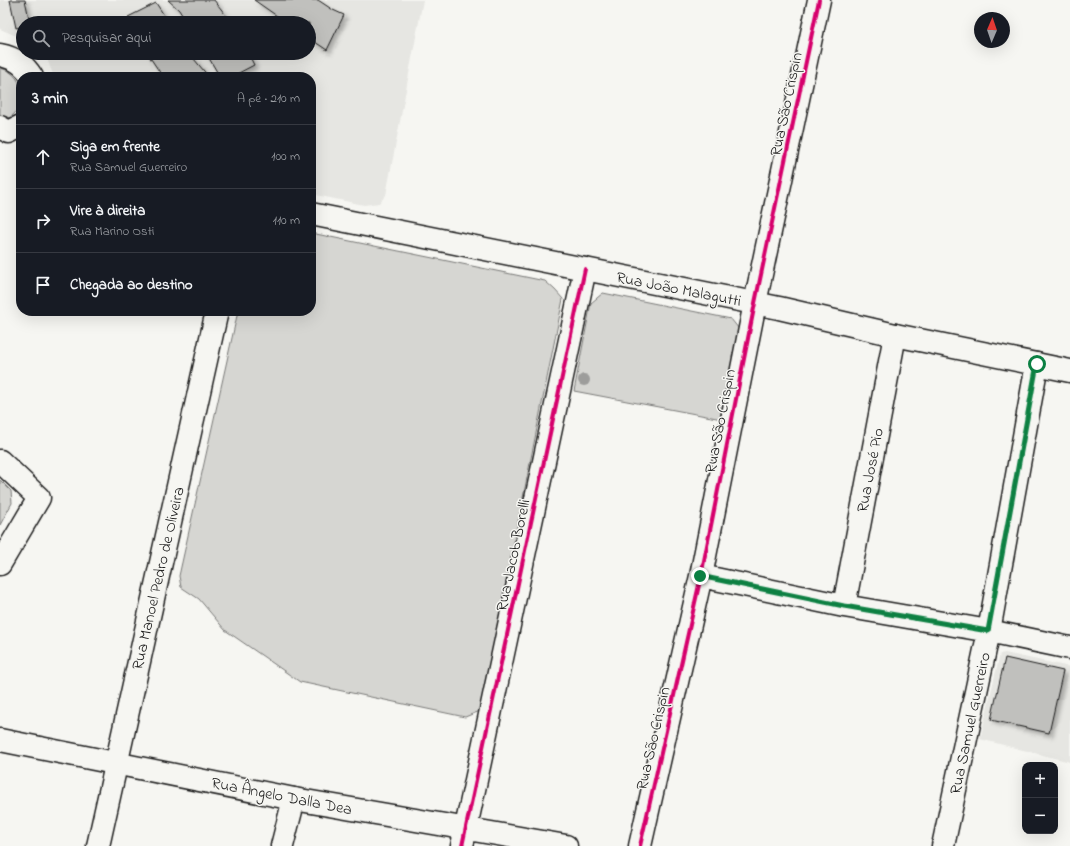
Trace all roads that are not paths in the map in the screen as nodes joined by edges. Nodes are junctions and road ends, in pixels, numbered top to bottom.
1 (819, 0) edge
2 (0, 55) edge
3 (16, 60) edge
4 (16, 60) edge
5 (28, 72) edge
6 (316, 215) edge
7 (585, 269) junction
8 (755, 303) junction
9 (216, 316) edge
10 (895, 335) junction
11 (1037, 364) junction
12 (1070, 371) edge
13 (0, 461) edge
14 (0, 564) edge
15 (700, 576) junction
16 (844, 606) junction
17 (988, 631) junction
18 (1070, 648) edge
19 (0, 740) edge
20 (116, 763) junction
21 (294, 799) junction
22 (464, 837) edge
23 (98, 846) edge
24 (282, 846) edge
25 (566, 846) edge
26 (640, 846) edge
27 (943, 846) edge

1 - 8 street, Rua São Crispin
2 - 4 street
3 - 5 street
6 - 7 street, Rua João Malagutti
7 - 8 street, Rua João Malagutti
7 - 22 street, Rua Jacob Borelli
8 - 10 street, Rua João Malagutti
8 - 15 street, Rua São Crispin
9 - 20 street, Rua Manoel Pedro de Oliveira
10 - 11 street, Rua João Malagutti
10 - 16 street, Rua José Pio
11 - 12 street, Rua João Malagutti
11 - 17 street, Rua Samuel Guerreiro
13 - 14 street
15 - 16 street
15 - 26 street, Rua São Crispin
16 - 17 street
17 - 18 street
17 - 27 street, Rua Samuel Guerreiro
19 - 20 street, Rua Ângelo Dalla Dea
20 - 21 street, Rua Ângelo Dalla Dea
20 - 23 street, Rua Manoel Pedro de Oliveira
21 - 22 street, Rua Ângelo Dalla Dea
21 - 24 street
22 - 25 street, Rua Ângelo Dalla Dea

